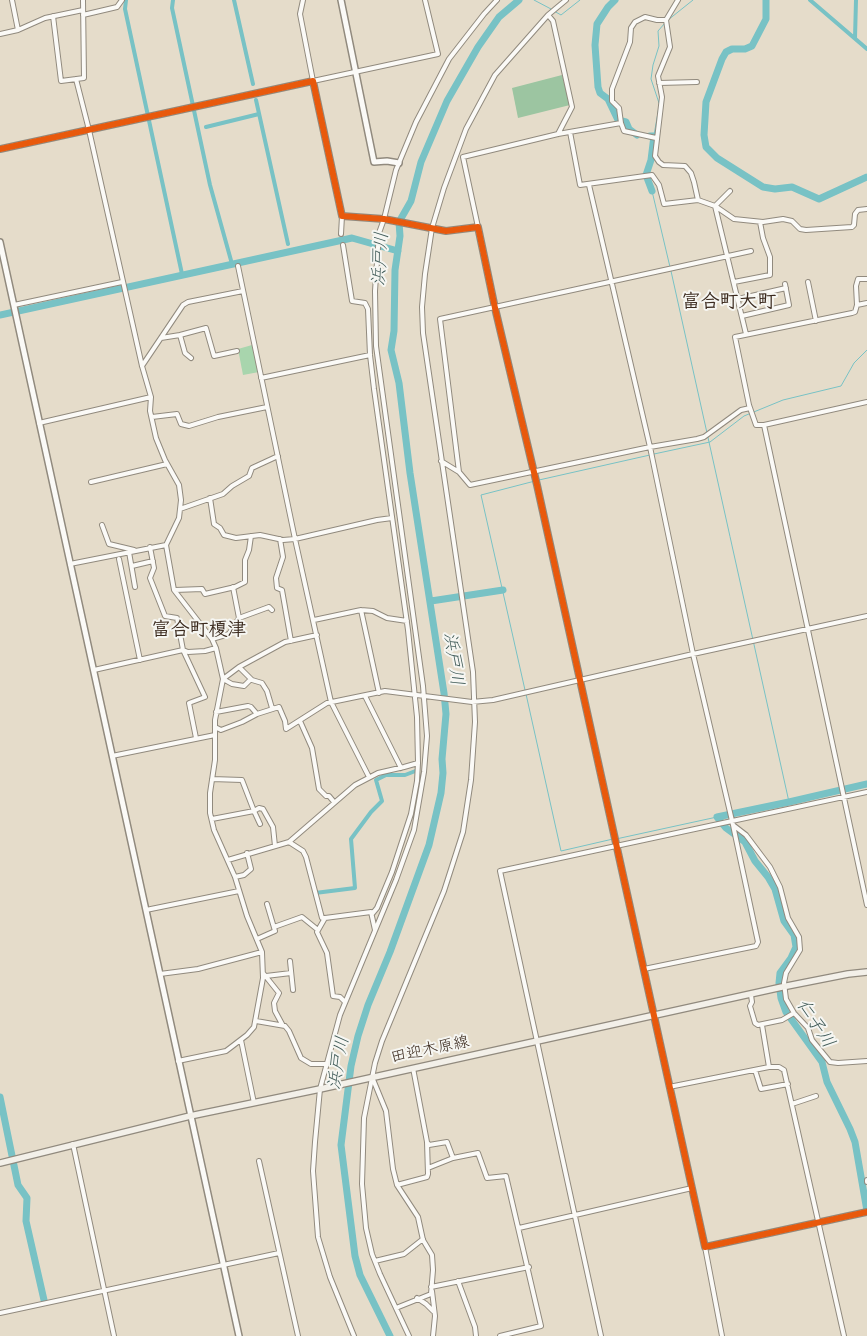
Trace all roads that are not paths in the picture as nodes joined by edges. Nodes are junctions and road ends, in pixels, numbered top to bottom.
1 (12, 0) edge
2 (83, 0) edge
3 (122, 0) edge
4 (304, 0) edge
5 (341, 0) edge
6 (425, 0) edge
7 (497, 0) edge
8 (566, 0) edge
9 (678, 0) edge
10 (83, 10) junction
11 (83, 15) junction
12 (548, 15) junction
13 (53, 16) junction
14 (666, 20) junction
15 (18, 30) junction
16 (0, 34) edge
17 (355, 72) junction
18 (76, 79) junction
19 (313, 81) junction
20 (697, 82) dead end
21 (659, 83) junction
22 (621, 123) junction
23 (90, 130) junction
24 (570, 132) junction
25 (558, 134) junction
26 (656, 138) junction
27 (0, 150) edge
28 (399, 163) junction
29 (589, 185) junction
30 (730, 191) dead end
31 (698, 200) junction
32 (715, 206) junction
33 (867, 209) edge
34 (342, 216) junction
35 (384, 219) junction
36 (760, 222) junction
37 (478, 226) junction
38 (432, 228) junction
39 (341, 234) dead end
40 (0, 242) edge
41 (343, 244) dead end
42 (751, 251) dead end
43 (728, 256) junction
44 (238, 266) dead end
45 (867, 279) edge
46 (610, 282) junction
47 (734, 282) junction
48 (808, 282) dead end
49 (123, 283) junction
50 (243, 291) junction
51 (738, 298) junction
52 (867, 303) edge
53 (857, 305) junction
54 (14, 306) junction
55 (495, 308) junction
56 (742, 316) junction
57 (816, 321) junction
58 (746, 334) junction
59 (180, 335) junction
60 (161, 338) junction
61 (236, 351) dead end
62 (370, 355) junction
63 (191, 358) dead end
64 (142, 366) junction
65 (261, 378) junction
66 (151, 397) junction
67 (867, 402) edge
68 (267, 407) junction
69 (750, 408) junction
70 (152, 417) junction
71 (39, 423) junction
72 (764, 425) junction
73 (650, 449) junction
74 (278, 456) junction
75 (441, 461) junction
76 (167, 464) junction
77 (459, 472) junction
78 (534, 473) junction
79 (91, 482) dead end
80 (210, 498) junction
81 (180, 508) junction
82 (392, 518) junction
83 (102, 525) dead end
84 (251, 536) junction
85 (280, 539) junction
86 (295, 539) junction
87 (166, 545) junction
88 (150, 547) junction
89 (136, 550) junction
90 (129, 552) junction
91 (119, 559) dead end
92 (153, 561) junction
93 (70, 564) junction
94 (132, 566) junction
95 (233, 587) junction
96 (135, 588) dead end
97 (174, 590) junction
98 (272, 610) dead end
99 (361, 610) junction
100 (867, 616) edge
101 (238, 618) junction
102 (314, 620) junction
103 (407, 620) junction
104 (808, 629) junction
105 (317, 635) junction
106 (212, 639) junction
107 (291, 641) junction
108 (216, 648) junction
109 (183, 650) junction
110 (693, 654) junction
111 (140, 660) junction
112 (239, 667) junction
113 (94, 670) junction
114 (222, 679) junction
115 (251, 679) junction
116 (580, 680) junction
117 (379, 693) junction
118 (365, 696) junction
119 (416, 696) junction
120 (424, 697) junction
121 (331, 702) junction
122 (475, 702) junction
123 (279, 708) junction
124 (216, 712) junction
125 (257, 714) junction
126 (300, 721) junction
127 (215, 727) junction
128 (215, 735) junction
129 (196, 738) junction
130 (112, 756) junction
131 (418, 763) junction
132 (401, 768) junction
133 (369, 777) junction
134 (212, 778) junction
135 (867, 792) edge
136 (844, 797) junction
137 (334, 802) junction
138 (254, 812) junction
139 (212, 820) junction
140 (732, 821) junction
141 (260, 824) dead end
142 (289, 842) junction
143 (616, 845) junction
144 (275, 846) junction
145 (247, 854) junction
146 (228, 860) junction
147 (235, 877) junction
148 (239, 891) junction
149 (267, 904) dead end
150 (867, 905) edge
151 (146, 910) junction
152 (372, 914) junction
153 (325, 918) junction
154 (274, 927) junction
155 (318, 930) junction
156 (375, 930) junction
157 (257, 939) junction
158 (262, 952) junction
159 (290, 961) dead end
160 (644, 969) junction
161 (867, 972) edge
162 (292, 973) junction
163 (160, 974) junction
164 (264, 974) junction
165 (783, 987) junction
166 (293, 990) dead end
167 (751, 994) junction
168 (345, 1003) junction
169 (794, 1013) junction
170 (654, 1016) junction
171 (256, 1021) junction
172 (282, 1024) junction
173 (762, 1025) junction
174 (241, 1040) junction
175 (537, 1041) junction
176 (867, 1061) edge
177 (178, 1062) junction
178 (326, 1064) junction
179 (769, 1067) junction
180 (413, 1068) junction
181 (755, 1070) junction
182 (372, 1077) junction
183 (788, 1084) junction
184 (669, 1087) junction
185 (321, 1089) junction
186 (816, 1096) dead end
187 (254, 1103) junction
188 (792, 1104) junction
189 (190, 1116) junction
190 (427, 1142) junction
191 (73, 1144) junction
192 (453, 1158) junction
193 (259, 1161) dead end
194 (0, 1163) edge
195 (428, 1168) junction
196 (397, 1185) junction
197 (692, 1188) junction
198 (867, 1212) edge
199 (575, 1216) junction
200 (819, 1223) junction
201 (519, 1228) junction
202 (423, 1239) junction
203 (705, 1247) junction
204 (279, 1253) junction
205 (375, 1261) junction
206 (223, 1264) junction
207 (529, 1267) junction
208 (458, 1282) junction
209 (431, 1287) junction
210 (104, 1290) junction
211 (417, 1298) junction
212 (396, 1308) junction
213 (0, 1313) edge
214 (434, 1316) junction
215 (114, 1336) edge
216 (239, 1336) edge
217 (298, 1336) edge
218 (354, 1336) edge
219 (410, 1336) edge
220 (434, 1336) edge
221 (476, 1336) edge
222 (500, 1336) edge
223 (601, 1336) edge
224 (722, 1336) edge
225 (844, 1336) edge

1 - 15 street
2 - 10 street
3 - 11 street
4 - 19 street
5 - 17 street
6 - 17 street
7 - 28 street
8 - 12 street
9 - 14 street
10 - 11 street
10 - 13 street
11 - 18 street
12 - 25 street
12 - 38 street
13 - 15 street
13 - 18 street
14 - 21 street
14 - 22 street
15 - 16 street
17 - 19 street
17 - 28 street
18 - 23 street
19 - 23 street
19 - 34 street
20 - 21 street
21 - 26 street
22 - 24 street
22 - 26 street
23 - 27 street
23 - 49 street
24 - 25 street
24 - 29 street
25 - 37 street
26 - 31 street
28 - 35 street
29 - 31 street
29 - 46 street
30 - 32 street
31 - 32 street
32 - 36 street
32 - 43 street
33 - 36 street
34 - 35 street
34 - 39 street
35 - 38 street
35 - 120 street
36 - 47 street
37 - 38 street
37 - 55 street
38 - 75 street
40 - 54 street
41 - 62 street
42 - 43 street
43 - 46 street
43 - 47 street
44 - 50 street
45 - 53 street
46 - 55 street
46 - 73 street
47 - 51 street
48 - 57 street
49 - 54 street
49 - 64 street
50 - 60 street
50 - 65 street
51 - 56 street
51 - 56 street
52 - 53 street
53 - 57 street
54 - 71 street
55 - 77 street
55 - 78 street
56 - 58 street
57 - 58 street
58 - 69 street
59 - 60 street
59 - 61 street
59 - 63 street
60 - 64 street
62 - 65 street
62 - 82 street
64 - 66 street
65 - 68 street
66 - 70 street
66 - 71 street
67 - 72 street
68 - 70 street
68 - 74 street
69 - 72 street
69 - 73 street
70 - 76 street
71 - 93 street
72 - 104 street
73 - 78 street
73 - 110 street
74 - 80 street
74 - 86 street
75 - 77 street
75 - 122 street
76 - 79 street
76 - 81 street
77 - 78 street
78 - 116 street
80 - 81 street
80 - 84 street
81 - 87 street
82 - 86 street
82 - 103 street
83 - 89 street
84 - 85 street
84 - 95 street
85 - 86 street
85 - 107 street
86 - 102 street
87 - 88 street
87 - 97 street
88 - 89 street
88 - 92 street
89 - 90 street
90 - 93 street
90 - 94 street
91 - 111 street
92 - 94 street
92 - 109 street
93 - 113 street
94 - 96 street
95 - 97 street
95 - 101 street
97 - 106 street
98 - 101 street
99 - 102 street
99 - 103 street
99 - 117 street
100 - 104 street
101 - 106 street
102 - 105 street
103 - 119 street
104 - 110 street
104 - 136 street
105 - 107 street
105 - 121 street
106 - 108 street
107 - 112 street
108 - 109 street
108 - 114 street
109 - 111 street
109 - 129 street
110 - 116 street
110 - 140 street
111 - 113 street
112 - 114 street
112 - 115 street
113 - 130 street
114 - 115 street
114 - 124 street
115 - 123 street
116 - 122 street
116 - 143 street
117 - 118 street
117 - 119 street
118 - 121 street
118 - 132 street
119 - 120 street
119 - 131 street
120 - 122 street
120 - 156 street
121 - 126 street
121 - 133 street
122 - 182 street
123 - 125 street
123 - 126 street
124 - 125 street
124 - 127 street
125 - 127 street
126 - 137 street
127 - 128 street
128 - 129 street
128 - 134 street
129 - 130 street
130 - 151 street
131 - 132 street
131 - 152 street
132 - 133 street
133 - 137 street
134 - 138 street
134 - 139 street
135 - 136 street
136 - 140 street
136 - 150 street
137 - 142 street
138 - 139 street
138 - 141 street
138 - 144 street
139 - 146 street
140 - 143 street
140 - 160 street
140 - 165 street
142 - 144 street
142 - 153 street
143 - 160 street
143 - 175 street
144 - 145 street
145 - 146 street
145 - 147 street
146 - 147 street
147 - 148 street
148 - 151 street
148 - 157 street
149 - 154 street
151 - 163 street
152 - 153 street
152 - 156 street
153 - 155 street
154 - 155 street
154 - 157 street
155 - 168 street
156 - 168 street
157 - 158 street
158 - 163 street
158 - 164 street
159 - 162 street
160 - 170 street
161 - 165 main road, 田迎木原線
162 - 164 street
162 - 166 street
163 - 177 street
164 - 171 street
164 - 172 street
165 - 167 main road, 田迎木原線
165 - 169 street
167 - 170 main road, 田迎木原線
167 - 173 street
168 - 178 street
169 - 173 street
169 - 176 street
170 - 175 main road, 田迎木原線
170 - 184 street
171 - 172 street
171 - 174 street
172 - 178 street
173 - 179 street
174 - 177 street
174 - 187 street
175 - 180 main road, 田迎木原線
175 - 199 street
177 - 189 street
178 - 185 street
179 - 181 street
179 - 183 street
180 - 182 main road, 田迎木原線
180 - 190 street
181 - 183 street
181 - 184 street
182 - 185 main road, 田迎木原線
182 - 196 street
182 - 205 street
183 - 188 street
184 - 197 street
185 - 187 main road, 田迎木原線
185 - 218 street
186 - 188 street
187 - 189 main road, 田迎木原線
188 - 200 street
189 - 191 main road, 田迎木原線
189 - 206 street
190 - 192 street
190 - 195 street
191 - 194 main road, 田迎木原線
191 - 210 street
192 - 195 street
192 - 201 street
193 - 204 street
195 - 196 street
196 - 202 street
197 - 199 street
197 - 203 street
198 - 200 street
199 - 201 street
199 - 223 street
200 - 203 street
200 - 225 street
201 - 207 street
202 - 205 street
202 - 209 street
203 - 224 street
204 - 206 street
204 - 217 street
205 - 212 street
206 - 210 street
206 - 216 street
207 - 208 street
207 - 222 street
208 - 209 street
208 - 221 street
209 - 211 street
209 - 214 street
210 - 213 street
210 - 215 street
211 - 212 street
211 - 214 street
212 - 219 street
214 - 220 street

